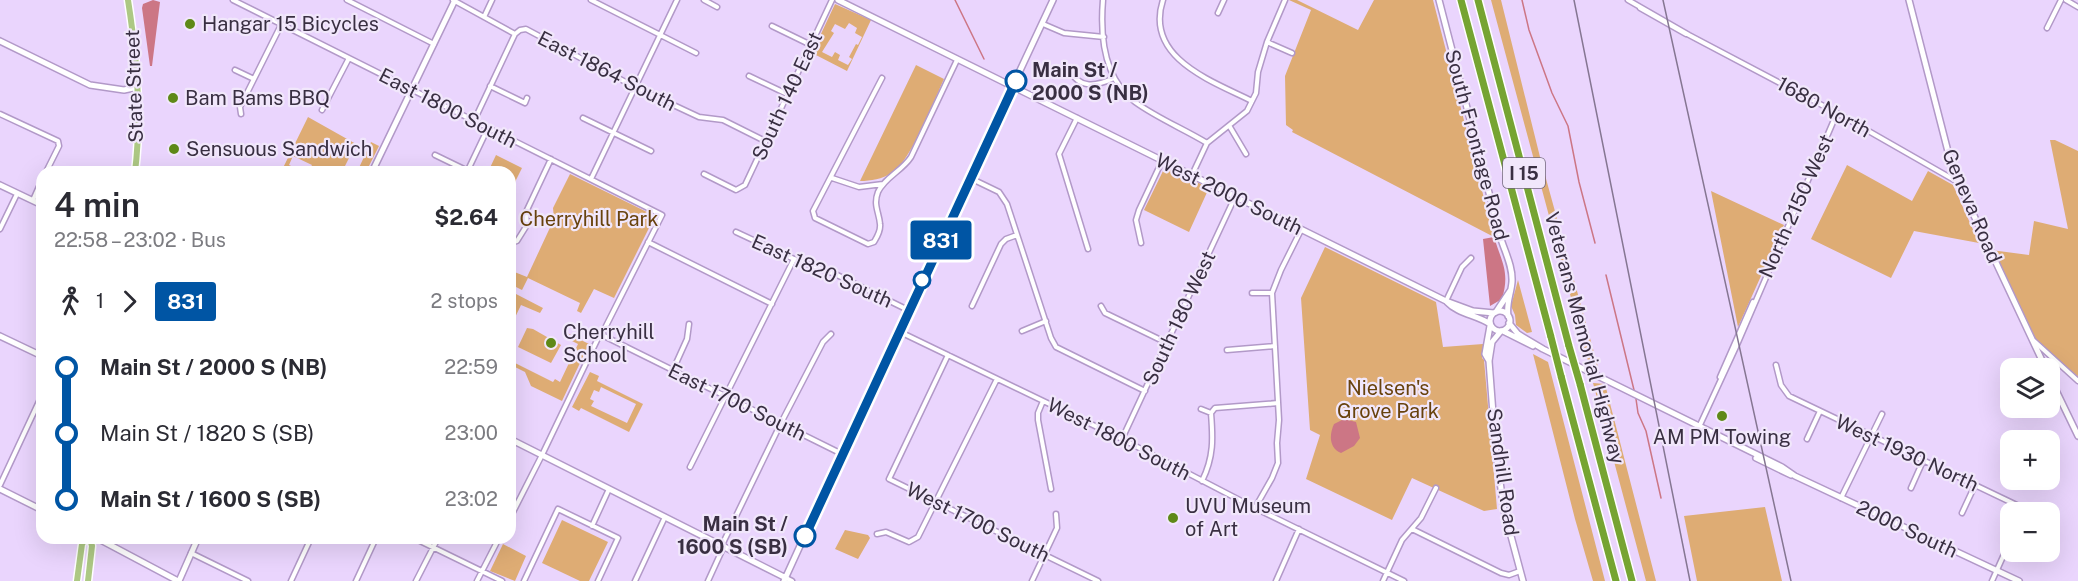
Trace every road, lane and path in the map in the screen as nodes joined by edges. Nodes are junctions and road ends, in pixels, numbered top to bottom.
1 (128, 0) edge
2 (233, 0) edge
3 (347, 0) edge
4 (492, 0) edge
5 (591, 0) edge
6 (677, 0) edge
7 (704, 0) edge
8 (832, 0) edge
9 (837, 0) edge
10 (1053, 0) edge
11 (1103, 0) edge
12 (1163, 0) edge
13 (1224, 0) edge
14 (1285, 0) edge
15 (1439, 0) edge
16 (1461, 0) edge
17 (1478, 0) edge
18 (1628, 0) edge
19 (1909, 0) edge
20 (2061, 0) edge
21 (2066, 0) edge
22 (454, 1) edge
23 (240, 2) edge
24 (717, 7) dead end
25 (2078, 7) edge
26 (1218, 13) dead end
27 (484, 17) junction
28 (1043, 24) junction
29 (281, 25) junction
30 (772, 26) dead end
31 (2047, 28) dead end
32 (516, 34) junction
33 (660, 35) junction
34 (1104, 37) junction
35 (0, 41) edge
36 (1267, 42) junction
37 (434, 44) junction
38 (811, 45) junction
39 (696, 53) dead end
40 (1292, 53) dead end
41 (349, 58) junction
42 (957, 60) junction
43 (1069, 69) dead end
44 (235, 70) dead end
45 (749, 76) dead end
46 (882, 78) dead end
47 (1114, 78) junction
48 (254, 79) junction
49 (490, 86) junction
50 (138, 87) junction
51 (635, 87) junction
52 (1013, 87) junction
53 (412, 89) junction
54 (788, 94) junction
55 (527, 98) dead end
56 (1252, 101) junction
57 (322, 110) dead end
58 (1837, 113) junction
59 (0, 114) edge
60 (241, 114) dead end
61 (583, 118) dead end
62 (1077, 118) junction
63 (474, 121) junction
64 (1230, 127) junction
65 (488, 128) junction
66 (613, 132) junction
67 (765, 141) junction
68 (1208, 143) junction
69 (651, 151) dead end
70 (1246, 154) dead end
71 (435, 155) dead end
72 (551, 159) junction
73 (1162, 161) junction
74 (49, 166) edge
75 (135, 166) edge
76 (375, 166) edge
77 (456, 166) edge
78 (470, 166) edge
79 (704, 174) dead end
80 (1192, 176) junction
81 (832, 178) junction
82 (970, 178) junction
83 (591, 179) junction
84 (1957, 181) junction
85 (883, 184) junction
86 (0, 185) edge
87 (36, 193) edge
88 (17, 194) junction
89 (1235, 197) junction
90 (33, 200) junction
91 (36, 202) edge
92 (0, 229) edge
93 (1301, 230) junction
94 (736, 232) dead end
95 (1017, 235) junction
96 (516, 238) edge
97 (648, 242) junction
98 (1141, 243) dead end
99 (1088, 249) dead end
100 (1470, 258) dead end
101 (794, 259) junction
102 (1511, 290) junction
103 (1252, 293) dead end
104 (1272, 293) junction
105 (1446, 301) junction
106 (772, 304) junction
107 (972, 306) dead end
108 (1101, 306) dead end
109 (908, 310) junction
110 (1495, 313) junction
111 (1508, 316) junction
112 (1046, 321) junction
113 (1509, 323) junction
114 (689, 324) dead end
115 (1490, 325) junction
116 (898, 331) junction
117 (1022, 331) dead end
118 (1502, 331) junction
119 (600, 334) junction
120 (831, 334) dead end
121 (0, 336) edge
122 (2031, 338) junction
123 (1167, 343) junction
124 (1275, 346) junction
125 (1543, 349) junction
126 (1227, 350) dead end
127 (36, 353) edge
128 (948, 355) junction
129 (2041, 358) edge
130 (1489, 361) junction
131 (1776, 364) dead end
132 (673, 370) junction
133 (997, 378) junction
134 (2078, 381) edge
135 (1145, 391) junction
136 (726, 396) junction
137 (2060, 399) edge
138 (1043, 401) junction
139 (1278, 403) junction
140 (36, 408) edge
141 (1201, 409) dead end
142 (1820, 411) junction
143 (1210, 413) junction
144 (1882, 414) dead end
145 (781, 423) junction
146 (1699, 427) junction
147 (1871, 436) junction
148 (2078, 436) edge
149 (1807, 438) dead end
150 (1122, 440) junction
151 (516, 442) edge
152 (843, 454) junction
153 (542, 455) junction
154 (1923, 461) junction
155 (690, 467) dead end
156 (1202, 481) junction
157 (1975, 485) junction
158 (0, 487) edge
159 (1436, 488) dead end
160 (1911, 488) dead end
161 (609, 489) junction
162 (1051, 489) dead end
163 (1841, 498) junction
164 (935, 502) junction
165 (2007, 502) edge
166 (516, 506) edge
167 (36, 507) edge
168 (1255, 508) junction
169 (1962, 513) dead end
170 (1056, 514) dead end
171 (665, 516) junction
172 (592, 526) junction
173 (1299, 529) junction
174 (1412, 529) junction
175 (877, 534) dead end
176 (82, 544) edge
177 (91, 544) edge
178 (108, 544) edge
179 (195, 544) edge
180 (308, 544) edge
181 (373, 544) edge
182 (425, 544) edge
183 (435, 544) edge
184 (496, 544) edge
185 (723, 545) junction
186 (433, 548) junction
187 (191, 553) junction
188 (1044, 555) junction
189 (2000, 562) edge
190 (482, 571) junction
191 (1521, 571) junction
192 (1996, 571) junction
193 (1387, 572) junction
194 (785, 579) edge
195 (77, 581) edge
196 (88, 581) edge
197 (179, 581) edge
198 (248, 581) edge
199 (291, 581) edge
200 (356, 581) edge
201 (416, 581) edge
202 (477, 581) edge
203 (502, 581) edge
204 (524, 581) edge
205 (598, 581) edge
206 (635, 581) edge
207 (708, 581) edge
208 (792, 581) edge
209 (1032, 581) edge
210 (1098, 581) edge
211 (1276, 581) edge
212 (1383, 581) edge
213 (1404, 581) edge
214 (1523, 581) edge
215 (1616, 581) edge
216 (1632, 581) edge
217 (1992, 581) edge
218 (2019, 581) edge

1 - 50 main road, State Street
2 - 23 street, East 1800 South
3 - 37 street
4 - 27 street
5 - 33 street
6 - 33 street
7 - 24 street
8 - 38 street, South 140 East
9 - 42 street, West 2000 South
10 - 28 street
11 - 34 street
12 - 56 street
13 - 26 street
14 - 36 street
15 - 102 street, South Frontage Road
16 - 215 highway, Veterans Memorial Highway / I 15, bridge
17 - 216 highway, Veterans Memorial Highway / I 15, bridge
18 - 58 street, 1680 North
19 - 84 street, Geneva Road
20 - 31 street
21 - 25 street
22 - 27 street, East 1864 South
22 - 37 street
23 - 29 street, East 1800 South
27 - 32 street, East 1864 South
28 - 34 street
28 - 52 street
29 - 41 street, East 1800 South
29 - 48 street
30 - 38 street
32 - 49 street
32 - 51 street, East 1864 South
33 - 39 street
33 - 51 street
34 - 47 street
35 - 50 street
36 - 40 street
36 - 56 street
37 - 53 street
38 - 54 street, South 140 East
41 - 53 street, East 1800 South
41 - 57 street
42 - 52 street, West 2000 South
42 - 85 street
43 - 47 street
44 - 48 street
45 - 54 street
46 - 81 street
47 - 68 street
48 - 60 street
49 - 55 street
49 - 63 street
50 - 75 main road, State Street
51 - 66 street
51 - 67 street, East 1864 South
52 - 62 street, West 2000 South
52 - 82 street
53 - 63 street, East 1800 South
53 - 76 street
54 - 67 street, South 140 East
56 - 64 street
58 - 84 street, 1680 North
58 - 146 street, North 2150 West
59 - 74 street
61 - 66 street
62 - 73 street, West 2000 South
62 - 99 street
63 - 65 street, East 1800 South
64 - 68 street
64 - 70 street
65 - 72 street, East 1800 South
65 - 78 street
66 - 69 street
66 - 83 street
67 - 79 street, South 140 East
68 - 80 street
71 - 77 street
72 - 83 street, East 1800 South
72 - 96 street
73 - 80 street, West 2000 South
73 - 98 street
80 - 89 street, West 2000 South
81 - 85 street
81 - 85 street
82 - 95 street
82 - 109 street
83 - 97 street, East 1800 South
84 - 122 street, Geneva Road
86 - 88 street
87 - 90 street
88 - 90 street
88 - 92 street
89 - 93 street, West 2000 South
89 - 123 street, South 180 West
90 - 91 street
93 - 104 street
93 - 105 street, West 2000 South
94 - 101 street, East 1820 South
95 - 107 street
95 - 112 street
97 - 106 street
97 - 119 street
100 - 105 street
101 - 106 street
101 - 109 street, East 1820 South
102 - 110 street
102 - 111 street, South Frontage Road
103 - 104 street
104 - 124 street
105 - 110 street, West 2000 South
105 - 115 street, West 2000 South
106 - 136 street
108 - 123 street
109 - 116 street
110 - 111 street
110 - 115 street
111 - 113 street
112 - 117 street
112 - 135 street
113 - 118 street
113 - 125 street
114 - 132 street
115 - 118 street
115 - 130 street, Sandhill Road
116 - 128 street, West 1800 South
116 - 152 street
118 - 125 street
118 - 130 street, Sandhill Road
119 - 132 street, East 1700 South
119 - 153 street
120 - 145 street
121 - 127 street
122 - 129 street, Geneva Road
122 - 134 street
123 - 135 street, South 180 West
124 - 126 street
124 - 139 street
125 - 146 street, 2000 South
128 - 133 street, West 1800 South
128 - 164 street, West 1700 South
130 - 191 street, Sandhill Road
131 - 142 street, West 1930 North
132 - 136 street, East 1700 South
133 - 138 street, West 1800 South
133 - 164 street
135 - 150 street, South 180 West
136 - 145 street, East 1700 South
136 - 155 street
137 - 148 street
138 - 150 street, West 1800 South
138 - 162 street
139 - 143 street
139 - 168 street
140 - 158 street
141 - 143 street
142 - 147 street, West 1930 North
142 - 149 street
143 - 156 street
144 - 147 street
145 - 152 street, East 1700 South
145 - 185 street
146 - 163 street, 2000 South
147 - 154 street, West 1930 North
147 - 163 street
150 - 156 street, West 1800 South
151 - 153 street
152 - 194 street
153 - 161 street
153 - 166 street
154 - 157 street, West 1930 North
154 - 160 street
156 - 168 street, West 1800 South
157 - 165 street, West 1930 North
157 - 169 street
158 - 167 street
159 - 174 street
161 - 171 street
161 - 172 street
163 - 192 street, 2000 South
164 - 175 street
164 - 188 street, West 1700 South
168 - 173 street, West 1800 South
170 - 188 street
171 - 185 street
171 - 206 street
172 - 204 street
172 - 205 street
173 - 193 street, West 1800 South
173 - 211 street
174 - 191 street
174 - 193 street
176 - 195 main road
177 - 196 main road
178 - 197 street
179 - 187 street
180 - 199 street
181 - 200 street
182 - 186 street
183 - 186 street
184 - 190 street
185 - 194 street
185 - 207 street
186 - 190 street
186 - 201 street
187 - 197 street
187 - 198 street
188 - 209 street
188 - 210 street, West 1700 South
189 - 192 street
190 - 202 street
190 - 203 street
191 - 214 street, Sandhill Road
192 - 217 street
192 - 218 street, 2000 South
193 - 212 street
193 - 213 street, West 1800 South
194 - 208 street

